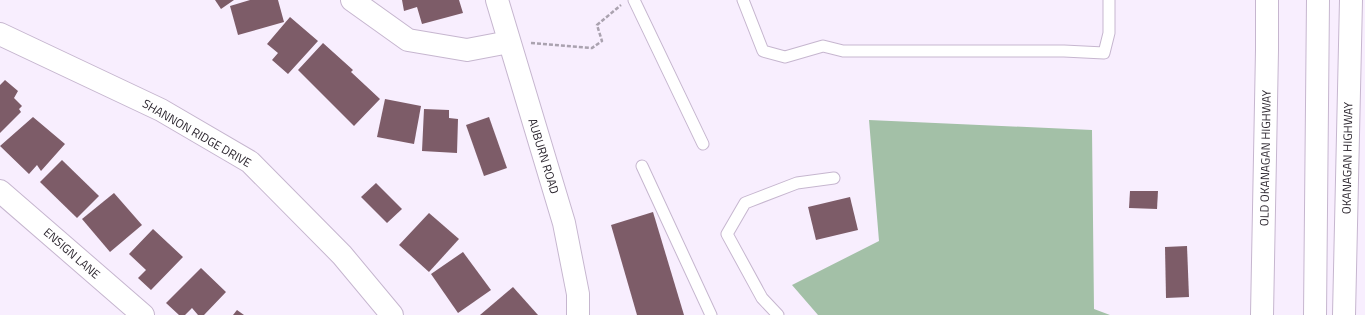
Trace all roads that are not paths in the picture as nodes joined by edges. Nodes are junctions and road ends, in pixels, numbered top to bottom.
1 (352, 0) edge
2 (496, 0) edge
3 (634, 0) edge
4 (743, 0) edge
5 (1109, 0) edge
6 (1267, 0) edge
7 (1318, 0) edge
8 (1351, 0) edge
9 (0, 34) edge
10 (509, 42) junction
11 (703, 144) dead end
12 (642, 166) dead end
13 (834, 178) dead end
14 (0, 190) edge
15 (143, 315) edge
16 (392, 315) edge
17 (578, 315) edge
18 (711, 315) edge
19 (778, 315) edge
20 (1262, 315) edge
21 (1315, 315) edge
22 (1344, 315) edge

1 - 10 main road
2 - 10 main road, AUBURN ROAD
3 - 11 lane
4 - 5 lane
6 - 20 main road, OLD OKANAGAN HIGHWAY
7 - 21 main road
8 - 22 main road, OKANAGAN HIGHWAY
9 - 16 main road, SHANNON RIDGE DRIVE
10 - 17 main road, AUBURN ROAD
12 - 18 lane
13 - 19 lane
14 - 15 main road, ENSIGN LANE

